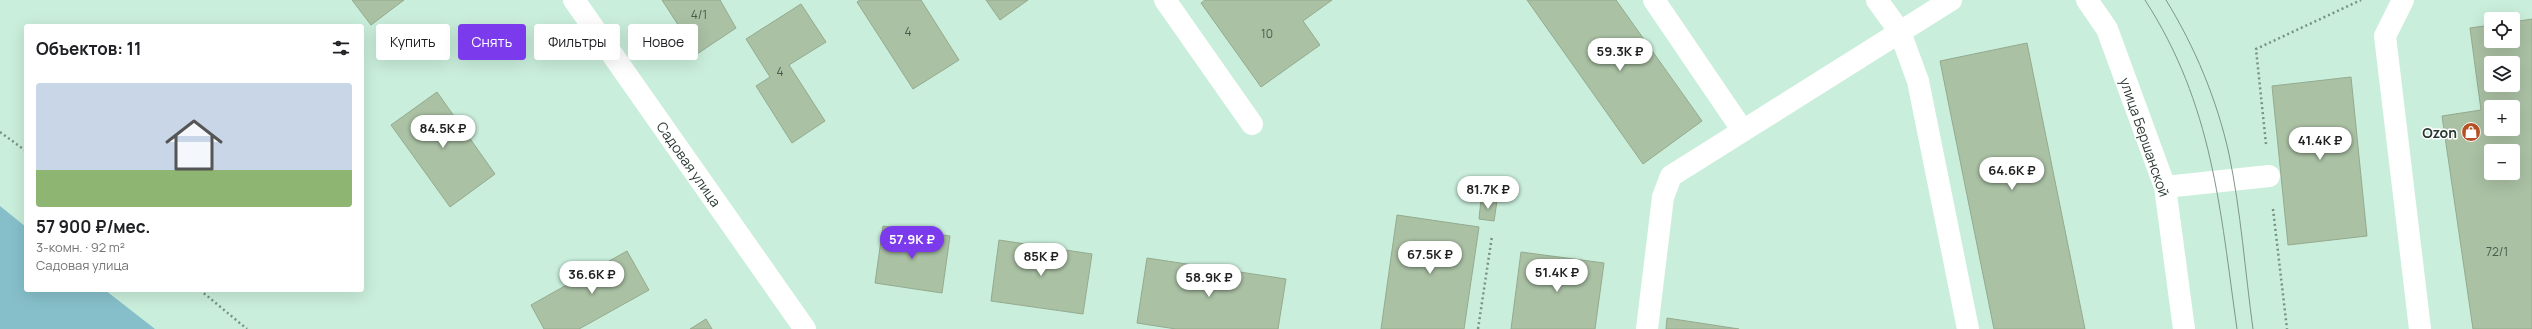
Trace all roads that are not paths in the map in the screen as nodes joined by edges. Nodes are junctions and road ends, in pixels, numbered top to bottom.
1 (574, 0) edge
2 (1165, 0) edge
3 (1654, 0) edge
4 (1877, 0) edge
5 (1951, 0) edge
6 (2087, 0) edge
7 (2403, 0) edge
8 (1900, 32) junction
9 (1252, 124) dead end
10 (1743, 131) junction
11 (2269, 176) road end
12 (2165, 187) junction
13 (805, 329) edge
14 (1647, 329) edge
15 (1968, 329) edge
16 (2184, 329) edge
17 (2420, 329) edge

1 - 13 street, Садовая улица
2 - 9 street
3 - 10 street
4 - 8 street
5 - 8 street
6 - 12 street, улица Бершанской
7 - 17 street
8 - 10 street
8 - 15 street
10 - 14 street
11 - 12 street
12 - 16 street, улица Бершанской

